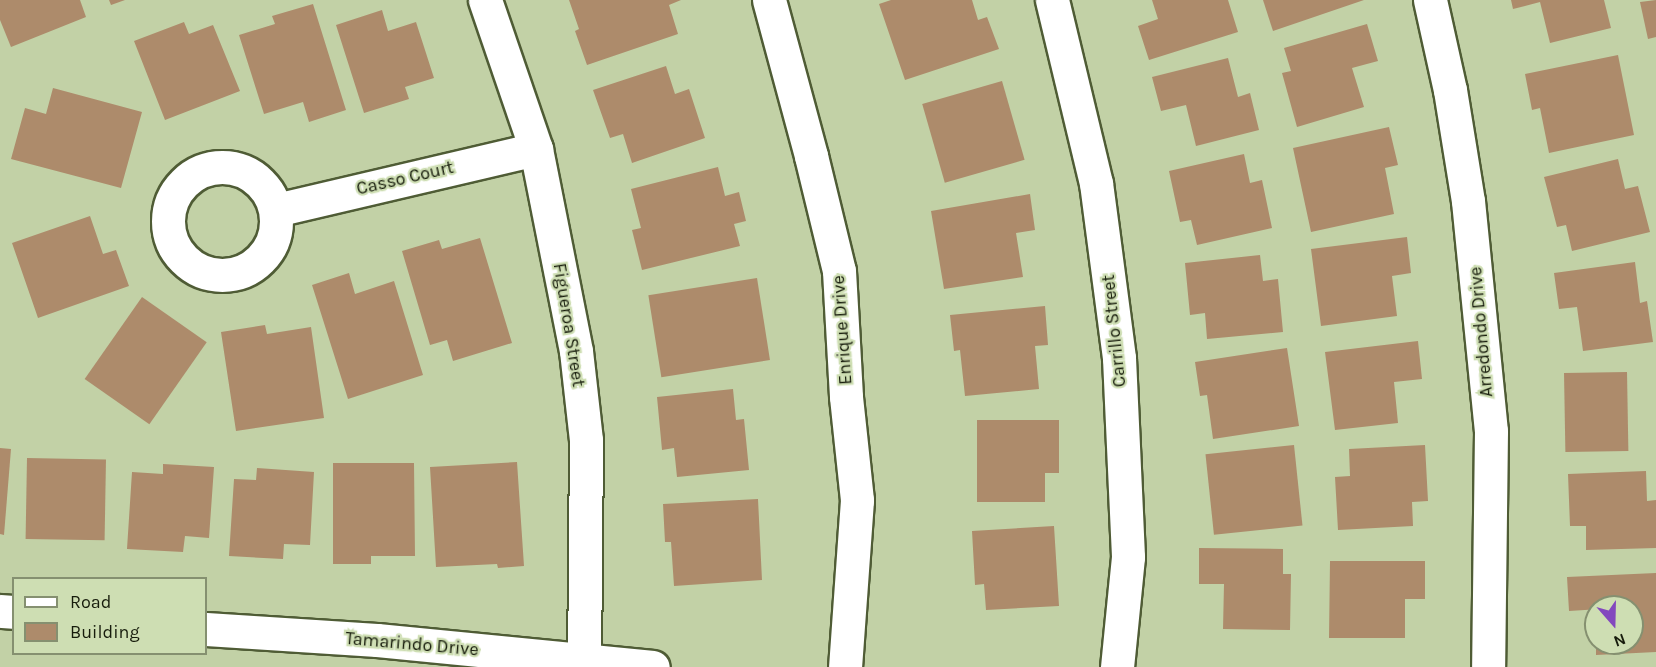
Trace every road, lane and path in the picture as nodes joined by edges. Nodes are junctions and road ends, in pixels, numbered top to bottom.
1 (485, 0) edge
2 (769, 0) edge
3 (1052, 0) edge
4 (1430, 0) edge
5 (536, 149) junction
6 (276, 210) dead end
7 (207, 629) edge
8 (584, 661) junction
9 (653, 667) edge
10 (845, 667) edge
11 (1117, 667) edge
12 (1488, 667) edge

1 - 5 street, Figueroa Street
2 - 10 street, Enrique Drive
3 - 11 street, Carrillo Street
4 - 12 street, Arredondo Drive
5 - 6 street, Casso Court
5 - 8 street, Figueroa Street
7 - 8 street, Tamarindo Drive
8 - 9 street, Tamarindo Drive

